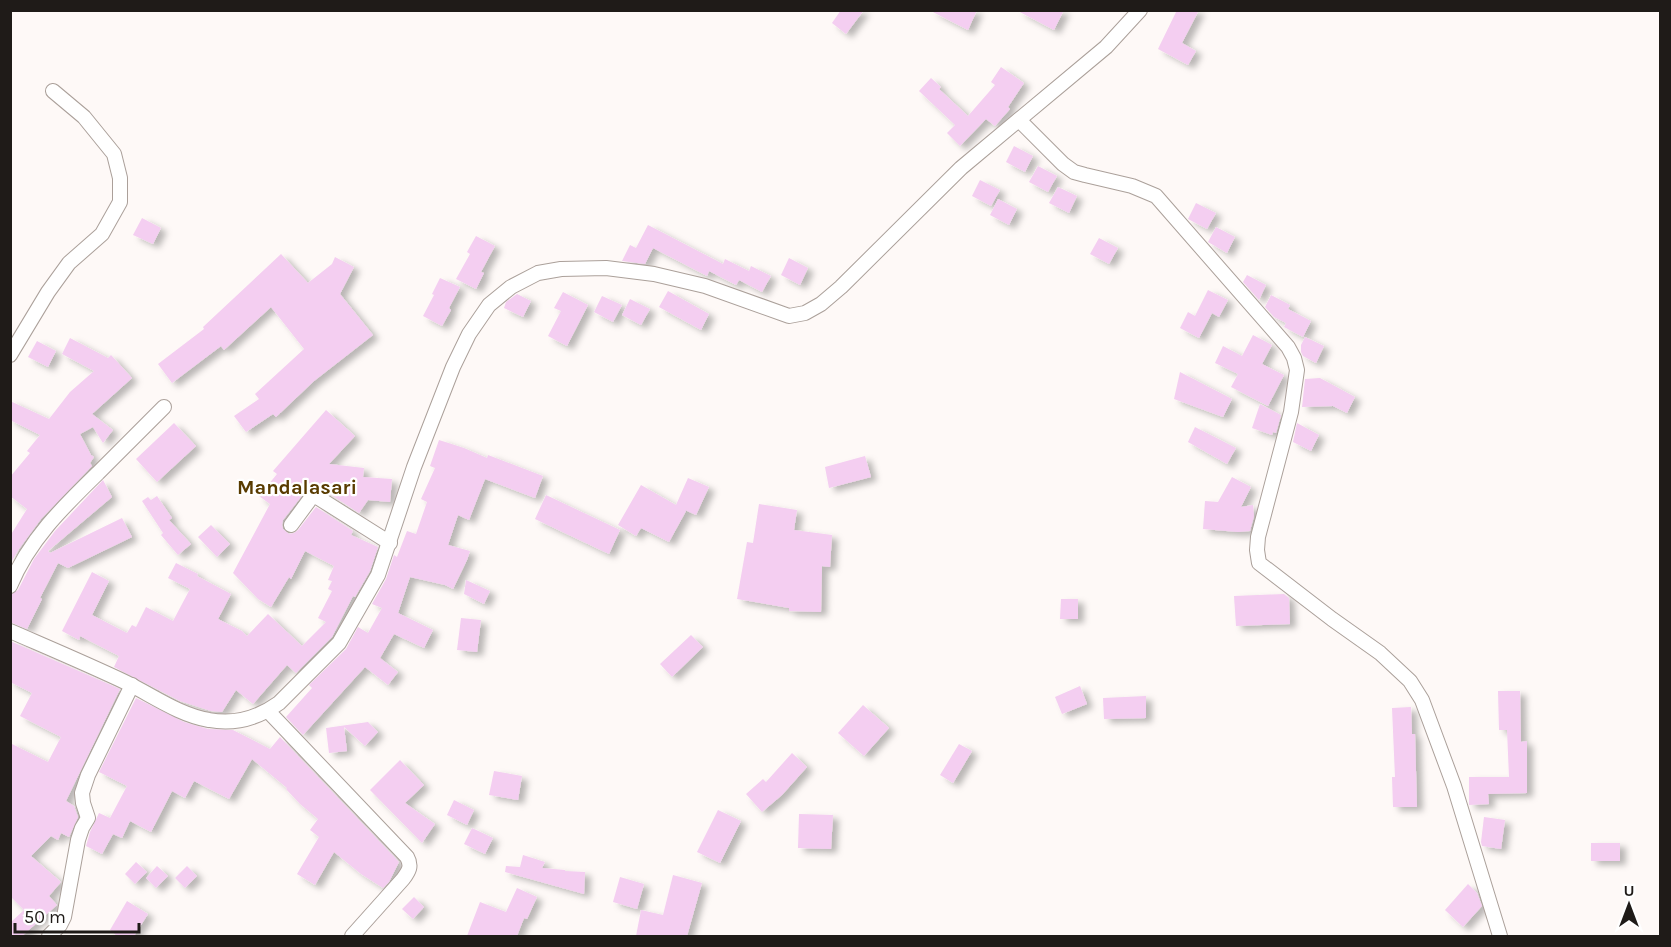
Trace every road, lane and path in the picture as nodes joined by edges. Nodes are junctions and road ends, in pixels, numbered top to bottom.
1 (1140, 10) edge
2 (53, 91) dead end
3 (1018, 120) junction
4 (10, 356) edge
5 (164, 407) dead end
6 (291, 525) dead end
7 (390, 543) junction
8 (10, 586) edge
9 (10, 631) edge
10 (132, 686) junction
11 (268, 711) junction
12 (49, 936) edge
13 (352, 936) edge
14 (1500, 936) edge

1 - 3 street
2 - 4 street
3 - 7 street
3 - 14 street
5 - 8 street
6 - 7 street
7 - 11 street
9 - 10 street
10 - 11 street
10 - 12 street
11 - 13 street

